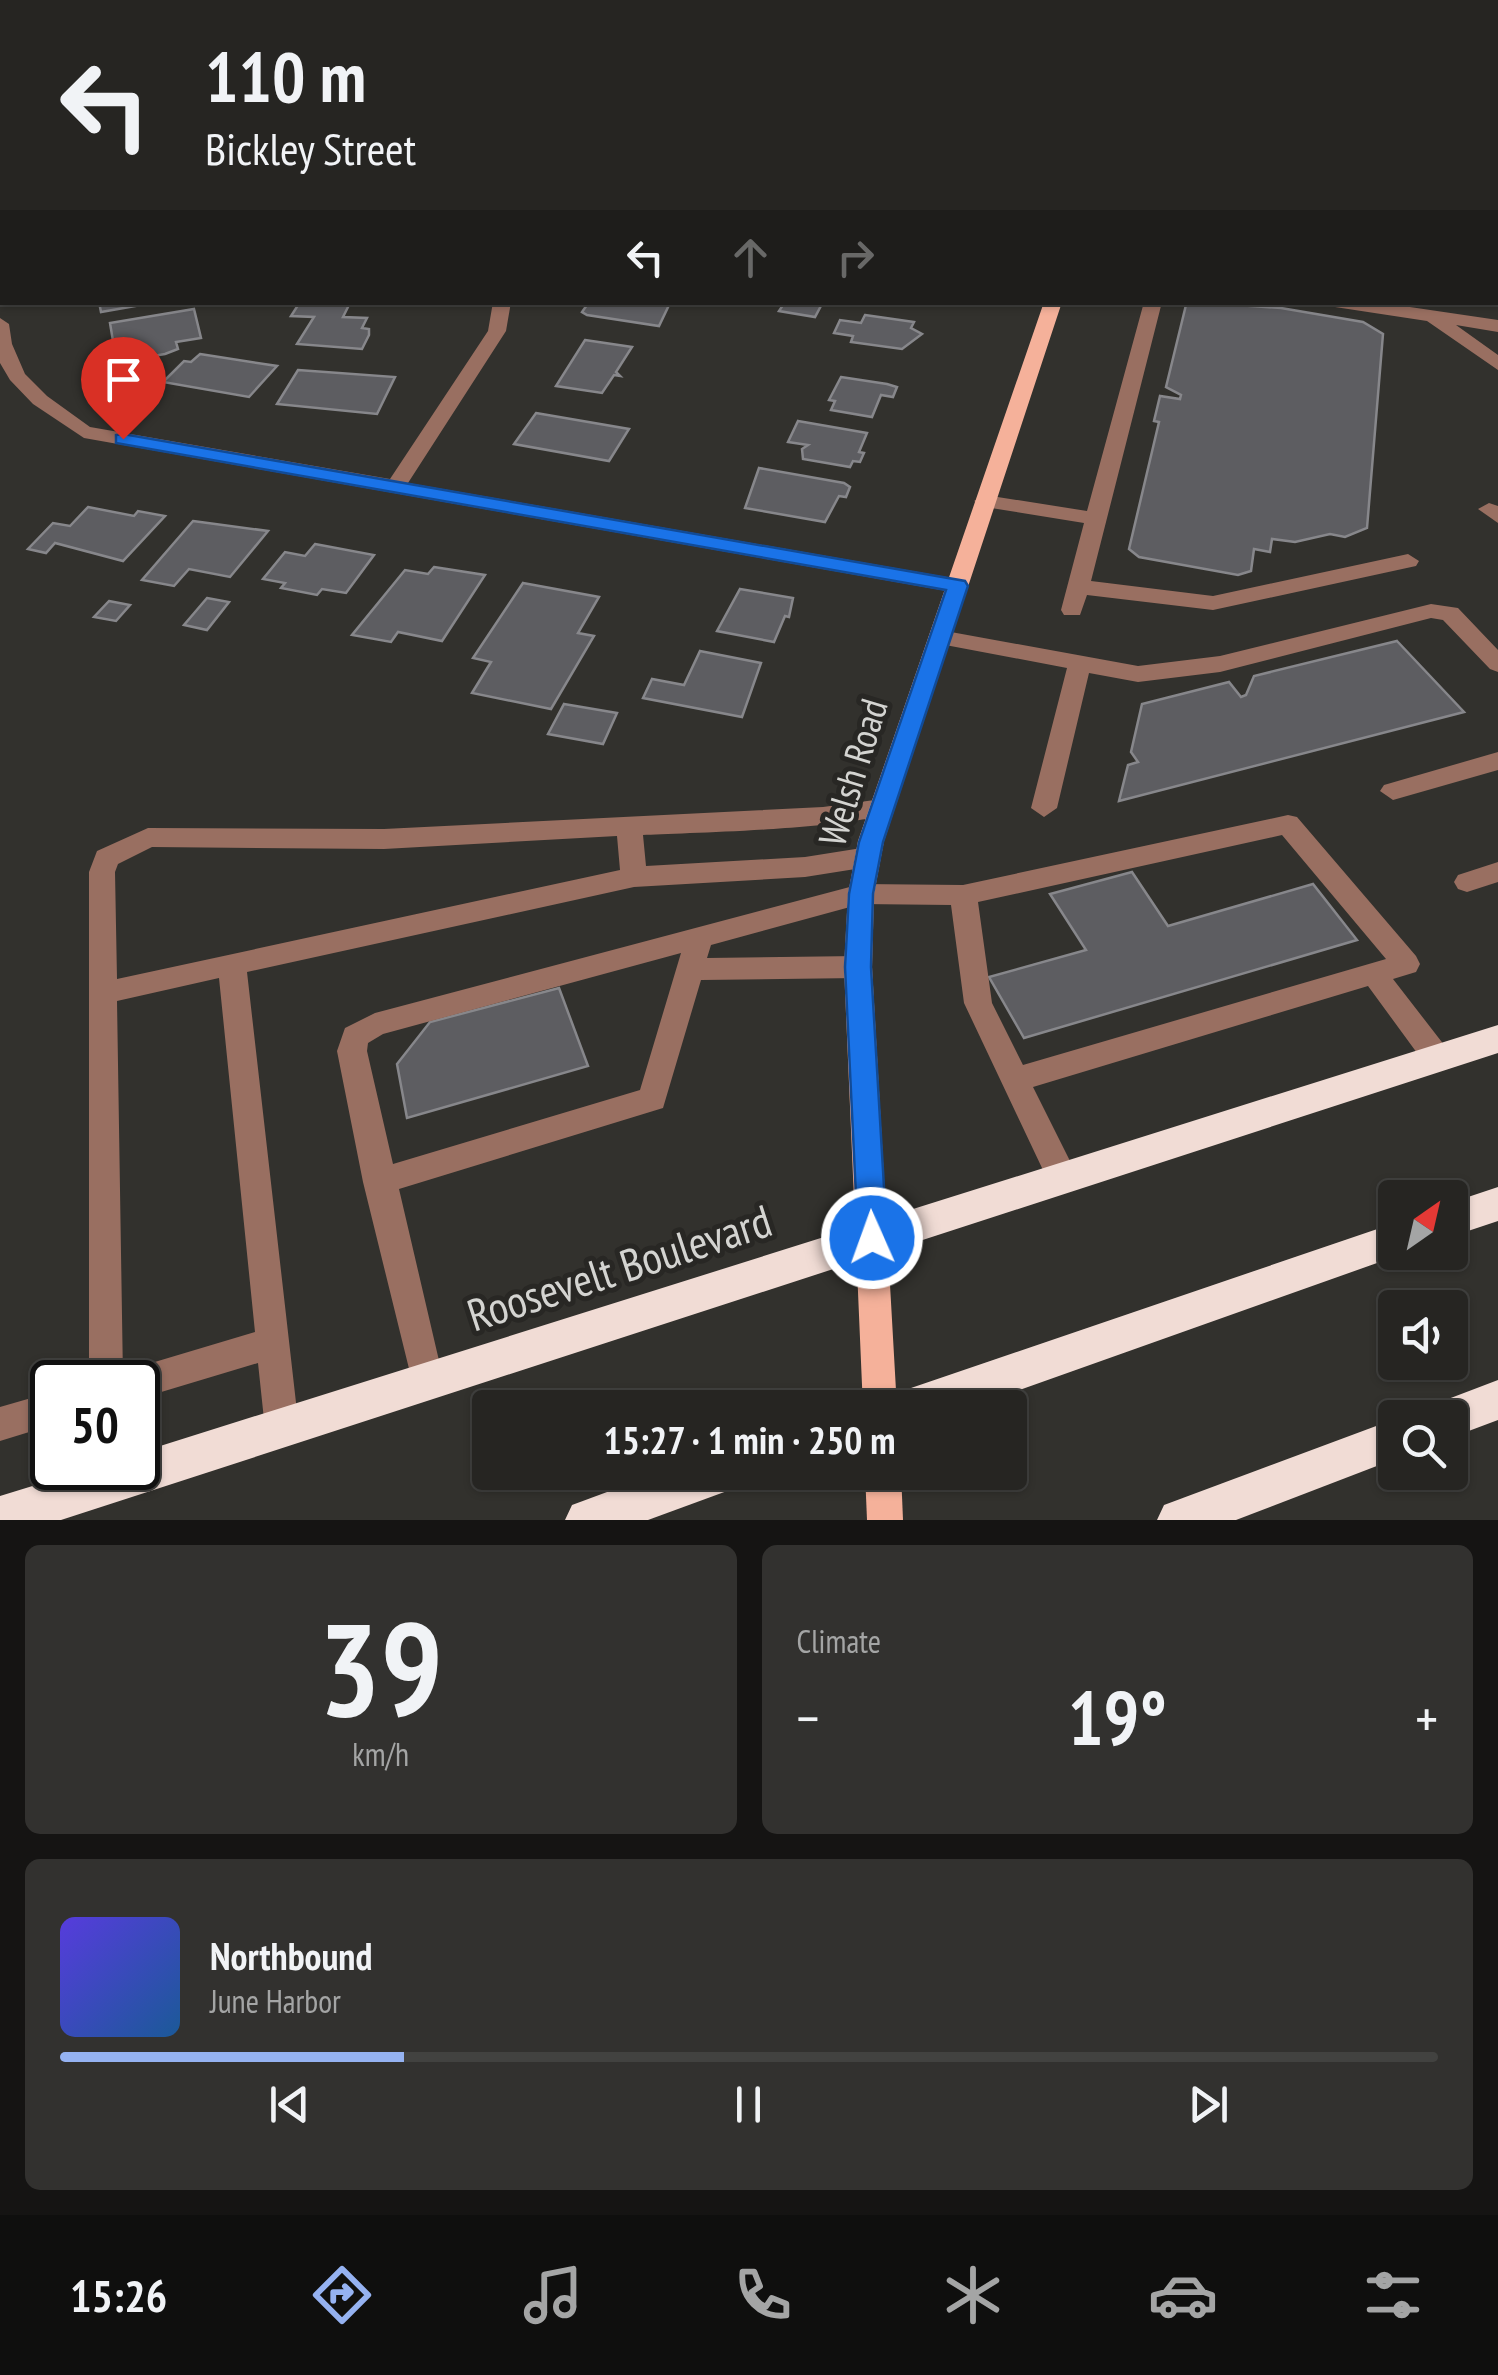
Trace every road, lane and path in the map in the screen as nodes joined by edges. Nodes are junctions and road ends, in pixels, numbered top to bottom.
1 (501, 305) edge
2 (1052, 305) edge
3 (1152, 305) edge
4 (1356, 305) edge
5 (1431, 316) junction
6 (0, 324) edge
7 (1498, 326) edge
8 (1498, 364) edge
9 (395, 487) junction
10 (985, 501) junction
11 (1498, 506) edge
12 (1498, 517) edge
13 (1097, 519) junction
14 (1408, 561) dead end
15 (958, 586) junction
16 (1080, 586) junction
17 (1072, 610) dead end
18 (940, 637) junction
19 (1080, 663) junction
20 (1498, 664) edge
21 (1498, 761) edge
22 (1393, 791) dead end
23 (882, 808) junction
24 (1044, 808) dead end
25 (629, 828) junction
26 (868, 856) junction
27 (1498, 872) edge
28 (634, 878) junction
29 (1467, 882) dead end
30 (861, 894) junction
31 (964, 894) junction
32 (694, 956) junction
33 (232, 967) junction
34 (858, 967) junction
35 (1374, 974) junction
36 (102, 993) junction
37 (1498, 1039) edge
38 (1438, 1059) junction
39 (1015, 1080) junction
40 (1062, 1178) junction
41 (379, 1182) junction
42 (1498, 1204) edge
43 (1468, 1214) edge
44 (872, 1238) junction
45 (1378, 1246) edge
46 (275, 1342) junction
47 (106, 1360) edge
48 (160, 1376) edge
49 (428, 1382) junction
50 (879, 1390) edge
51 (963, 1390) edge
52 (1498, 1400) edge
53 (1468, 1411) edge
54 (30, 1415) edge
55 (0, 1424) edge
56 (282, 1429) junction
57 (1378, 1445) edge
58 (160, 1461) edge
59 (69, 1490) edge
60 (672, 1490) edge
61 (884, 1490) edge
62 (0, 1518) edge
63 (587, 1520) edge
64 (886, 1520) edge
65 (1179, 1520) edge

1 - 9 street
2 - 10 main road, Welsh Road
3 - 13 street
4 - 5 street
5 - 7 street
5 - 8 street
6 - 9 street
9 - 15 street
10 - 13 street
10 - 15 main road, Welsh Road
11 - 12 street
13 - 16 street
14 - 16 street
15 - 18 main road, Welsh Road
16 - 17 street
18 - 19 street
18 - 23 main road, Welsh Road
19 - 20 street
19 - 24 street
21 - 22 street
23 - 25 street
23 - 26 main road, Welsh Road
25 - 28 street
25 - 36 street
26 - 28 street
26 - 30 main road, Welsh Road
27 - 29 street
28 - 33 street
30 - 31 street
30 - 32 street
30 - 34 main road, Welsh Road
31 - 35 street
31 - 39 street
32 - 34 street
32 - 41 street
32 - 41 street
33 - 36 street
33 - 46 street
34 - 44 main road, Welsh Road
35 - 38 street
35 - 39 street
36 - 47 street
37 - 38 highway, Roosevelt Boulevard
38 - 40 highway, Roosevelt Boulevard
39 - 40 street
40 - 44 highway, Roosevelt Boulevard
41 - 49 street
42 - 43 highway
44 - 49 highway, Roosevelt Boulevard
44 - 50 main road, Welsh Road
45 - 51 highway
46 - 48 street
46 - 56 street
49 - 56 highway, Roosevelt Boulevard
52 - 53 highway
54 - 55 street
56 - 58 highway, Roosevelt Boulevard
57 - 65 highway
59 - 62 highway, Roosevelt Boulevard
60 - 63 highway
61 - 64 main road

